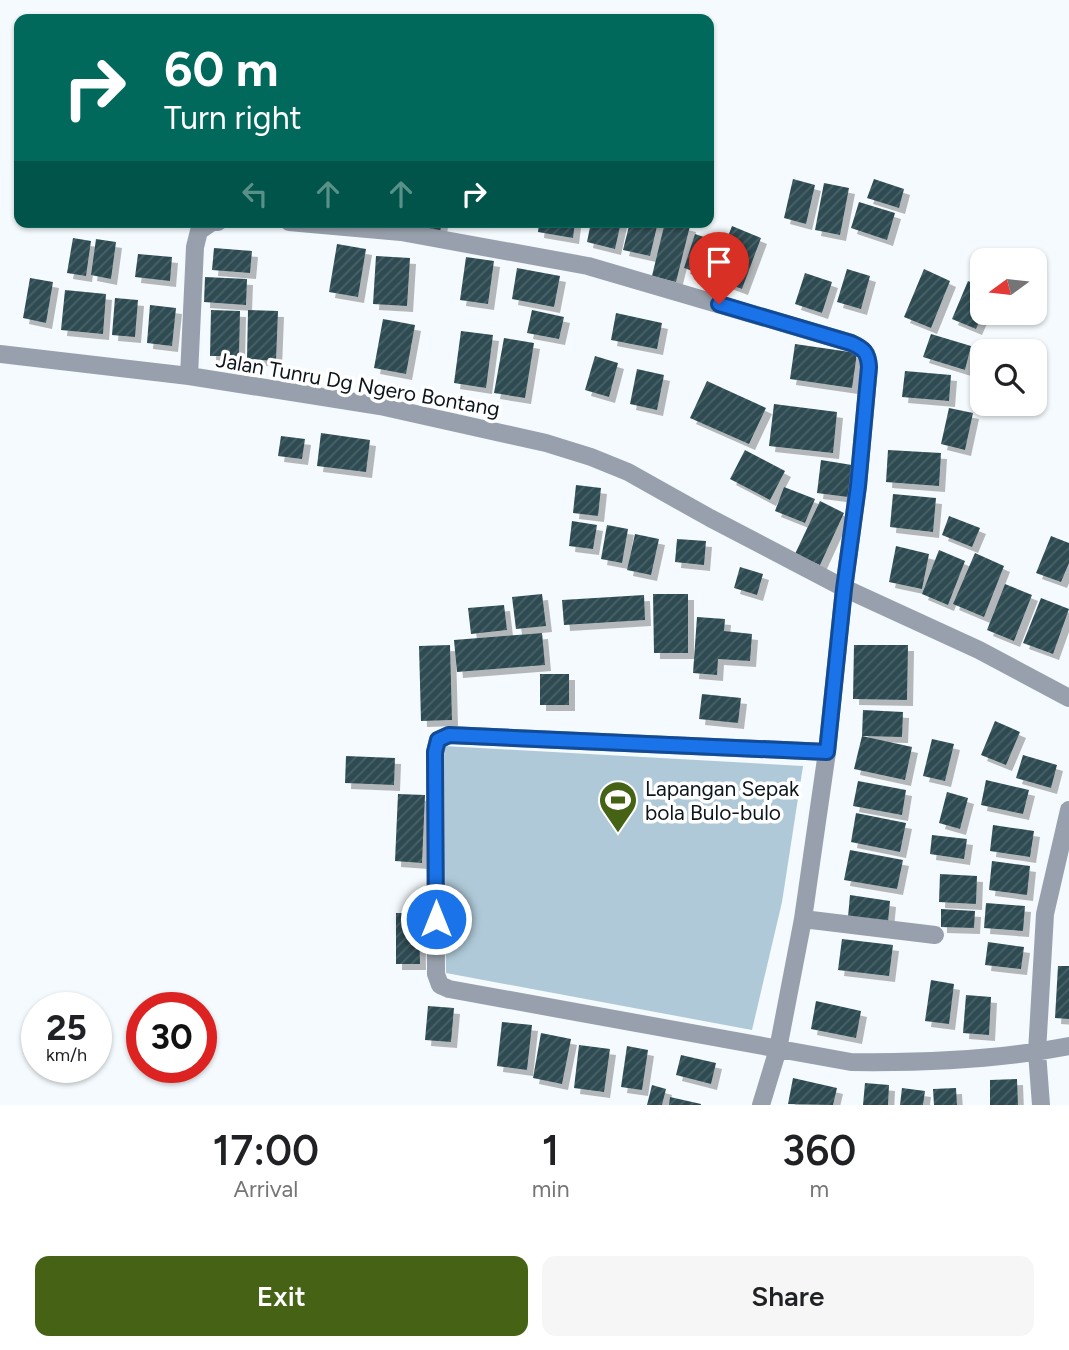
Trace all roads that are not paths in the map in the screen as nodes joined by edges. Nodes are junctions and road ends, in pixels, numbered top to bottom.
1 (203, 228) edge
2 (356, 228) edge
3 (0, 354) edge
4 (189, 376) junction
5 (844, 589) junction
6 (1069, 698) edge
7 (827, 752) junction
8 (1069, 810) edge
9 (803, 919) junction
10 (935, 935) dead end
11 (1069, 1046) edge
12 (778, 1049) junction
13 (1038, 1052) junction
14 (761, 1105) edge
15 (1041, 1105) edge

1 - 4 street
2 - 5 street
3 - 4 street, Jalan Tunru Dg Ngero Bontang
4 - 5 street, Jalan Tunru Dg Ngero Bontang
5 - 6 street, Jalan Tunru Dg Ngero Bontang
5 - 7 street
7 - 9 street
7 - 12 street
8 - 13 street
9 - 10 street
9 - 12 street
11 - 13 street
12 - 13 street
12 - 14 street
13 - 15 street

